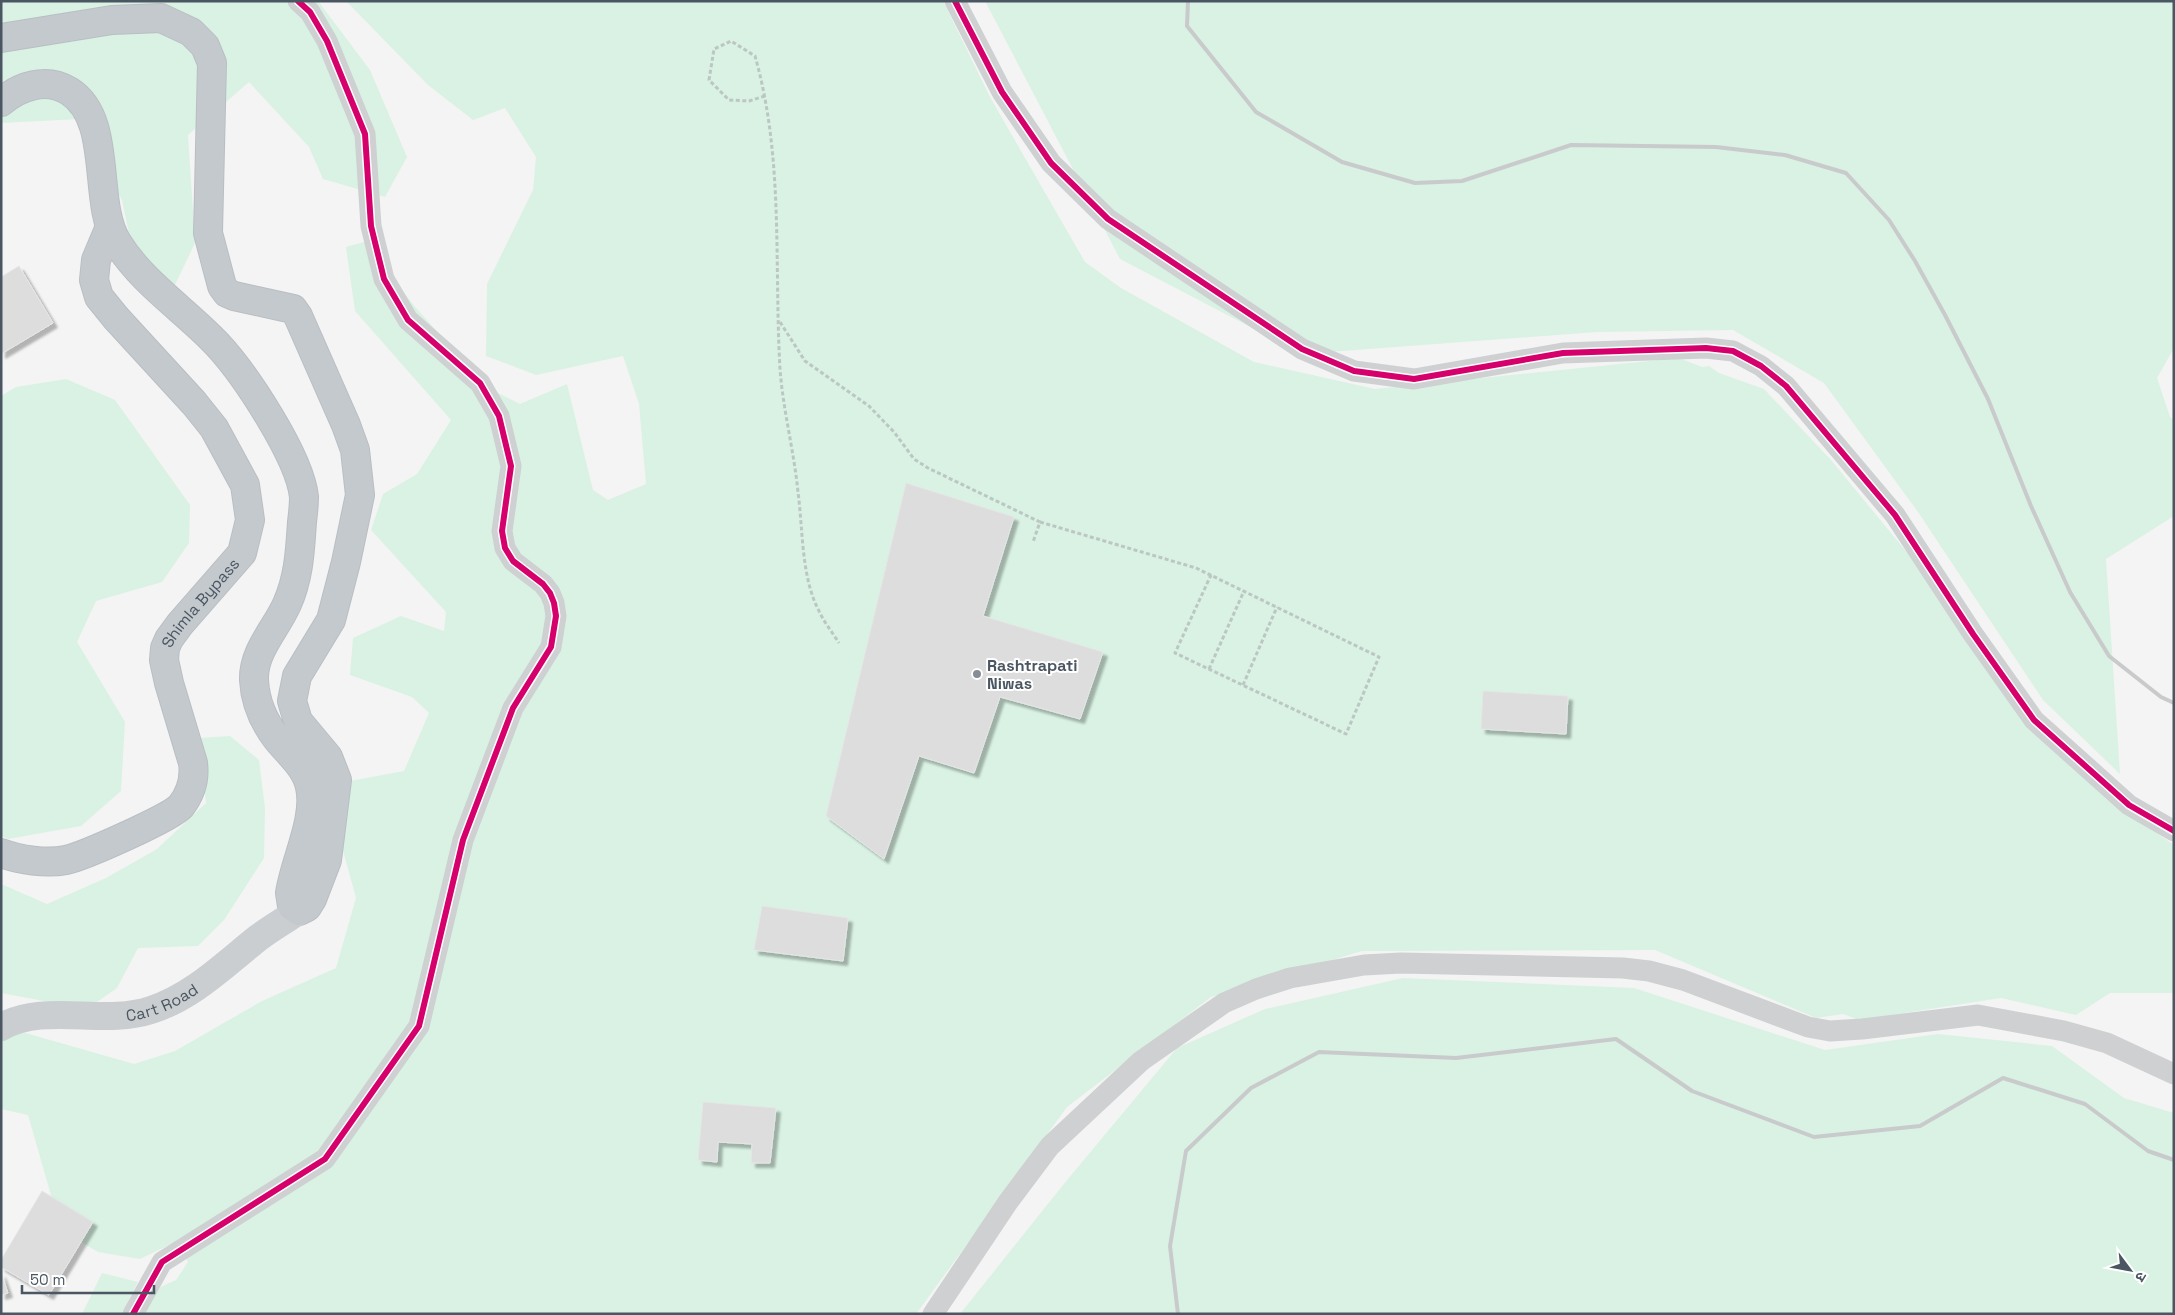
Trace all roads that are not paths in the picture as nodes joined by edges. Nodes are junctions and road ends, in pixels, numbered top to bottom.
1 (298, 1) edge
2 (955, 1) edge
3 (1, 38) edge
4 (1, 102) edge
5 (109, 229) junction
6 (2174, 831) edge
7 (1, 853) edge
8 (299, 911) junction
9 (1, 1027) edge
10 (2174, 1074) edge
11 (133, 1314) edge
12 (933, 1314) edge

1 - 11 street
2 - 6 street
3 - 8 highway
4 - 5 highway
5 - 7 highway, Shimla Bypass
5 - 8 highway
8 - 9 main road, Cart Road
10 - 12 street

